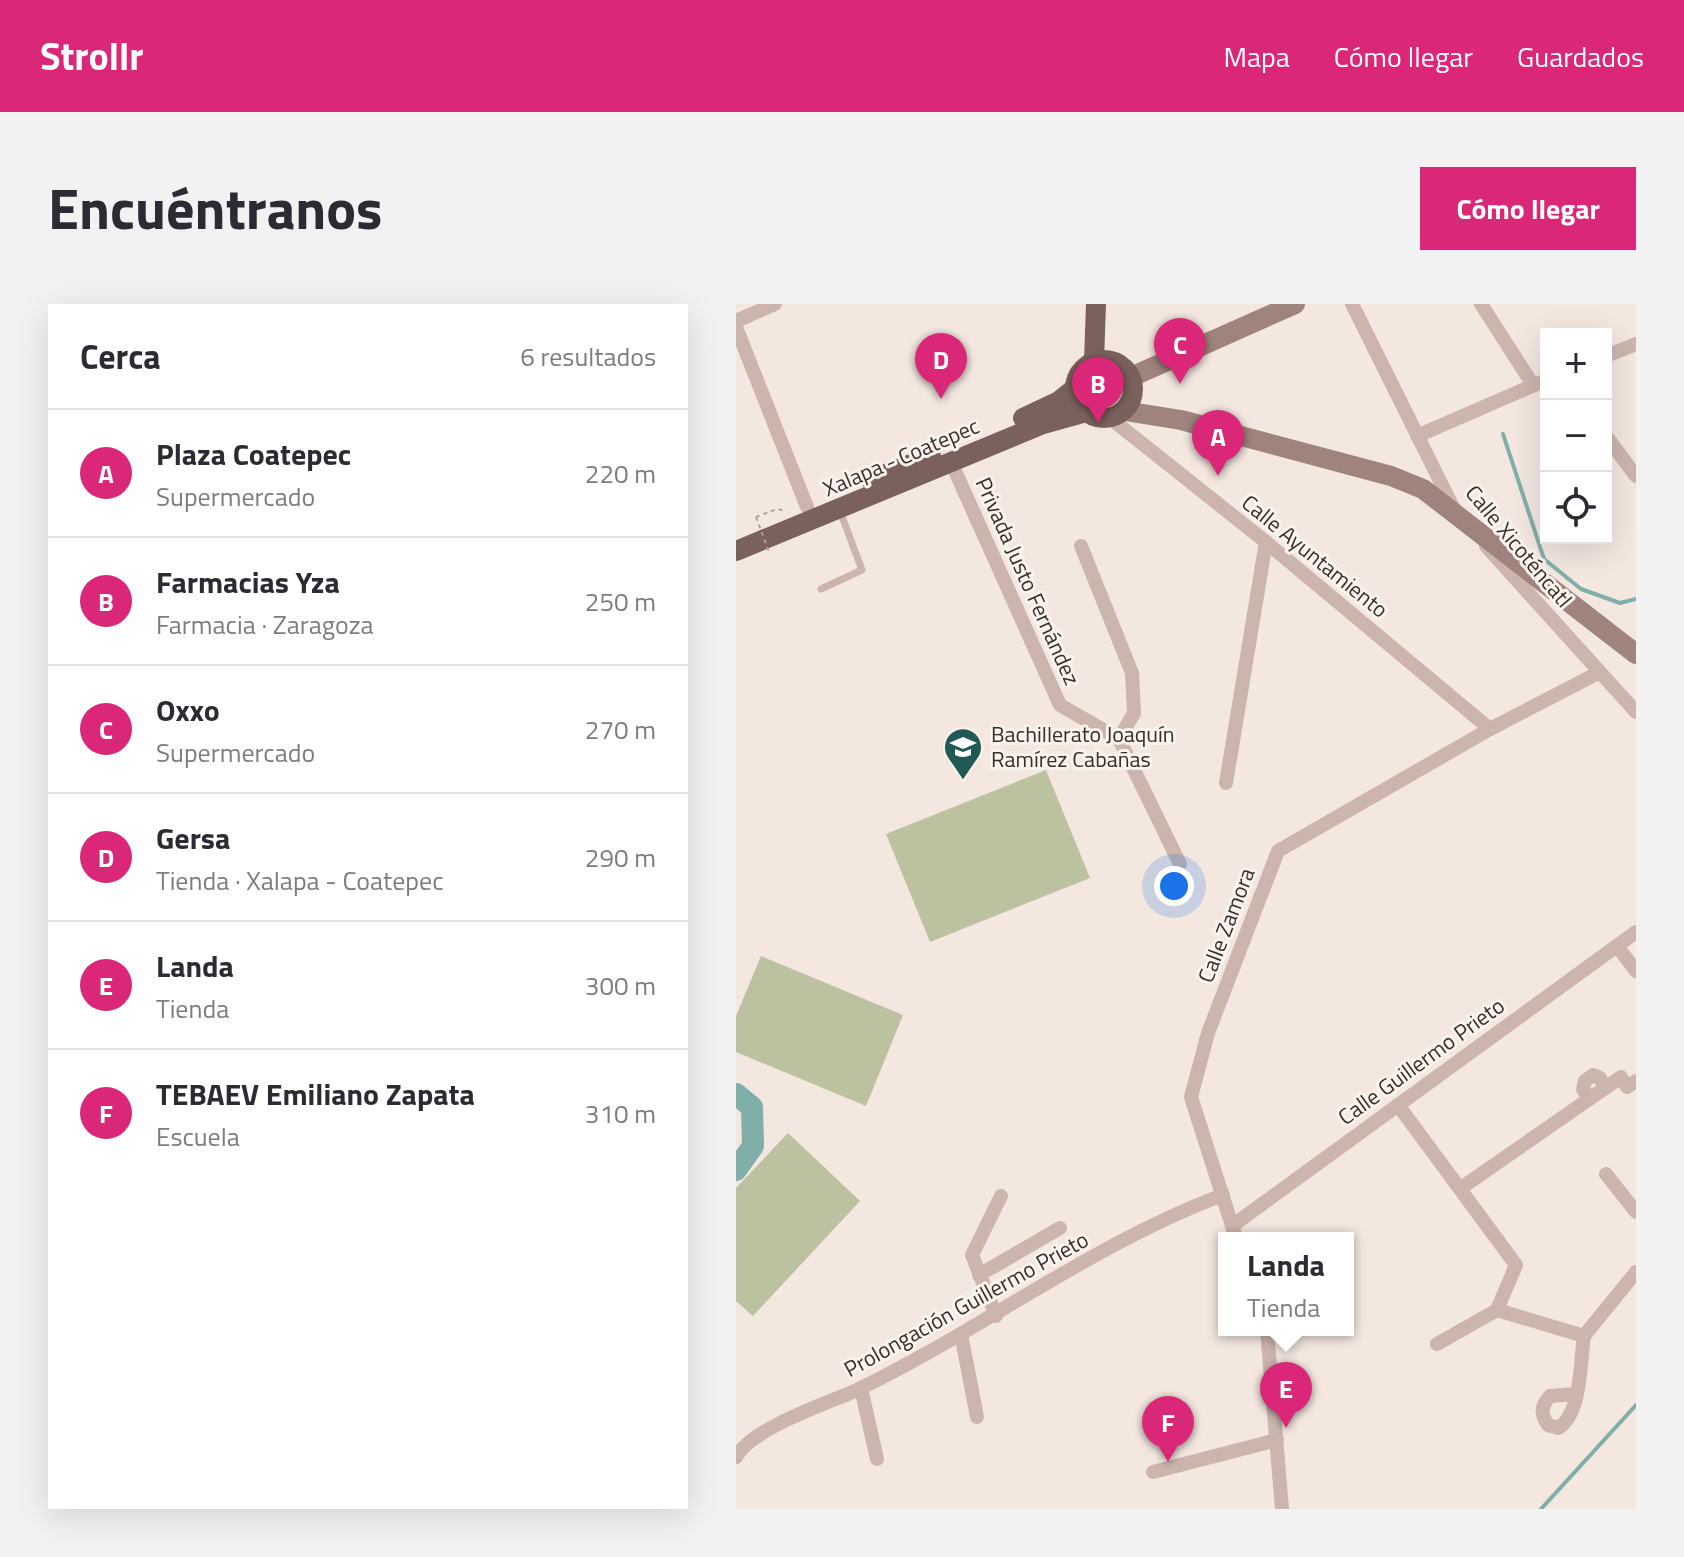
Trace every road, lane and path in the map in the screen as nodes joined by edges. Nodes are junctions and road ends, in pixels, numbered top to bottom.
1 (775, 304) edge
2 (1096, 304) edge
3 (1295, 304) edge
4 (1352, 304) edge
5 (1481, 304) edge
6 (736, 321) edge
7 (736, 327) edge
8 (1636, 344) edge
9 (1612, 354) edge
10 (1094, 361) junction
11 (1131, 377) junction
12 (1540, 383) edge
13 (1075, 388) junction
14 (1086, 412) junction
15 (1117, 415) junction
16 (1417, 436) junction
17 (1612, 444) edge
18 (951, 462) junction
19 (1636, 476) edge
20 (839, 509) junction
21 (800, 510) junction
22 (1456, 513) junction
23 (736, 538) edge
24 (1266, 542) junction
25 (1081, 546) dead end
26 (736, 551) edge
27 (769, 552) dead end
28 (821, 589) dead end
29 (1635, 653) edge
30 (1598, 673) junction
31 (1636, 712) edge
32 (1490, 729) junction
33 (1119, 739) junction
34 (1226, 783) dead end
35 (1180, 864) dead end
36 (1636, 932) edge
37 (1617, 946) junction
38 (1636, 971) edge
39 (1636, 1081) edge
40 (1398, 1105) junction
41 (1606, 1174) dead end
42 (1461, 1188) junction
43 (1223, 1195) junction
44 (1001, 1196) dead end
45 (1636, 1212) edge
46 (1060, 1228) dead end
47 (1234, 1232) edge
48 (1636, 1272) edge
49 (979, 1275) junction
50 (1497, 1310) junction
51 (996, 1316) junction
52 (961, 1334) junction
53 (1267, 1336) edge
54 (1584, 1336) junction
55 (1437, 1344) dead end
56 (861, 1388) junction
57 (1575, 1394) dead end
58 (977, 1417) dead end
59 (1277, 1440) junction
60 (736, 1457) edge
61 (877, 1459) dead end
62 (1153, 1472) dead end
63 (1282, 1509) edge

1 - 6 street
2 - 10 main road
3 - 11 main road
4 - 16 street, Calle Xicoténcatl
5 - 12 street
7 - 21 street
8 - 9 street
10 - 11 main road
10 - 13 main road
11 - 15 main road
12 - 16 street
13 - 14 main road
13 - 21 main road, Xalapa - Coatepec
14 - 15 main road
14 - 18 main road, Xalapa - Coatepec
15 - 22 main road
15 - 24 street, Calle Ayuntamiento
16 - 22 street, Calle Xicoténcatl
17 - 19 street
18 - 20 main road, Xalapa - Coatepec
18 - 33 street, Privada Justo Fernández
20 - 26 main road, Xalapa - Coatepec
20 - 28 lane
21 - 23 main road, Xalapa - Coatepec
21 - 27 path, bridge
22 - 29 main road
22 - 30 street, Calle Xicoténcatl
24 - 32 street, Calle Ayuntamiento
24 - 34 street
25 - 33 street
30 - 31 street, Calle Xicoténcatl
30 - 32 street, Calle Zamora
32 - 43 street, Calle Zamora
33 - 35 street
36 - 37 street, Calle Guillermo Prieto
37 - 38 street
37 - 40 street, Calle Guillermo Prieto
39 - 42 street
40 - 42 street
40 - 47 street, Calle Guillermo Prieto
41 - 45 street
42 - 50 street
43 - 47 street, Calle Zamora
43 - 51 street, Prolongación Guillermo Prieto
44 - 49 street
46 - 49 street
48 - 54 street
49 - 51 street
50 - 54 street
50 - 55 street
51 - 52 street, Prolongación Guillermo Prieto
52 - 56 street, Prolongación Guillermo Prieto
52 - 58 street
53 - 59 street
54 - 57 street
56 - 60 street, Prolongación Guillermo Prieto
56 - 61 street
59 - 62 street
59 - 63 street

